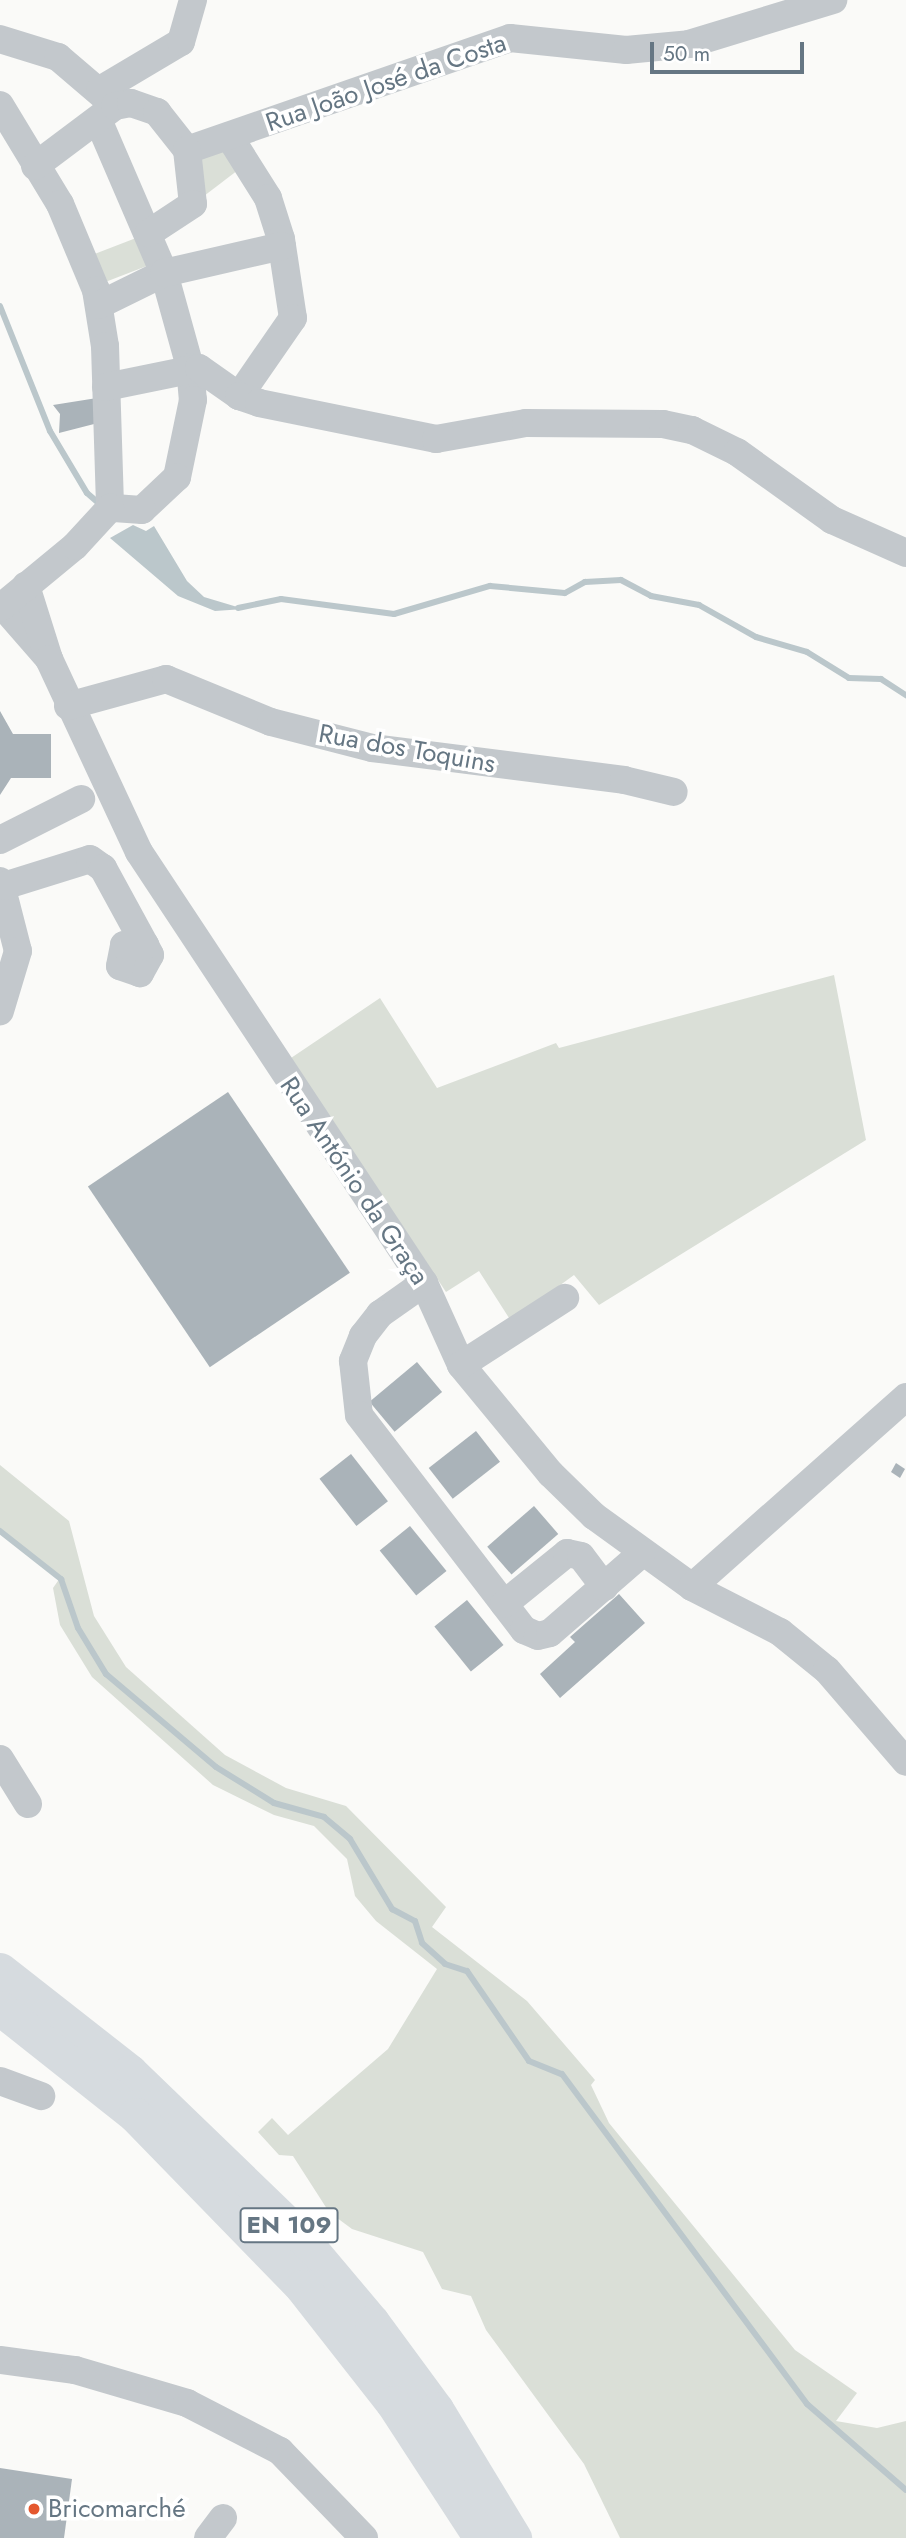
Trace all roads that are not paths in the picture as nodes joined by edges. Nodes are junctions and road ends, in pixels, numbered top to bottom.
1 (193, 0) edge
2 (833, 0) edge
3 (0, 39) edge
4 (0, 106) edge
5 (105, 106) junction
6 (229, 136) junction
7 (187, 150) junction
8 (34, 166) junction
9 (149, 233) junction
10 (282, 246) junction
11 (164, 273) junction
12 (99, 305) junction
13 (190, 367) junction
14 (106, 387) junction
15 (239, 396) junction
16 (110, 508) junction
17 (906, 553) edge
18 (26, 586) junction
19 (1, 607) edge
20 (49, 659) junction
21 (68, 706) junction
22 (674, 792) dead end
23 (82, 799) dead end
24 (0, 840) edge
25 (2, 883) edge
26 (145, 946) dead end
27 (3, 995) edge
28 (424, 1283) junction
29 (565, 1298) dead end
30 (461, 1365) junction
31 (906, 1397) edge
32 (642, 1554) junction
33 (604, 1587) junction
34 (692, 1587) junction
35 (504, 1604) junction
36 (0, 1759) edge
37 (906, 1762) edge
38 (28, 1804) dead end
39 (0, 1970) edge
40 (0, 2008) edge
41 (0, 2081) edge
42 (41, 2096) dead end
43 (0, 2360) edge
44 (364, 2538) edge
45 (481, 2538) edge
46 (514, 2538) edge

1 - 5 street
2 - 6 street, Rua João José da Costa
3 - 5 street
4 - 8 street
5 - 7 street
5 - 8 street
5 - 9 street
6 - 7 street, Rua João José da Costa
6 - 10 street
7 - 9 street
8 - 12 street
9 - 11 street
10 - 11 street
10 - 15 street
11 - 12 street
11 - 13 street
12 - 14 street
13 - 14 street
13 - 15 street
13 - 16 street
14 - 16 street
15 - 17 street
16 - 18 street
18 - 19 street
18 - 20 street, Rua António da Graça
19 - 20 street, Rua António da Graça
20 - 21 street, Rua António da Graça
21 - 22 street, Rua dos Toquins
21 - 28 street, Rua António da Graça
23 - 24 street
25 - 26 street
25 - 27 street
28 - 30 street, Rua António da Graça
28 - 35 street
29 - 30 street
30 - 32 street, Rua António da Graça
31 - 34 street
32 - 33 street
32 - 34 street, Rua António da Graça
33 - 35 street
33 - 35 street
34 - 37 street, Rua António da Graça
36 - 38 street
39 - 46 main road, EN 109
40 - 45 main road, EN 109
41 - 42 street
43 - 44 street

